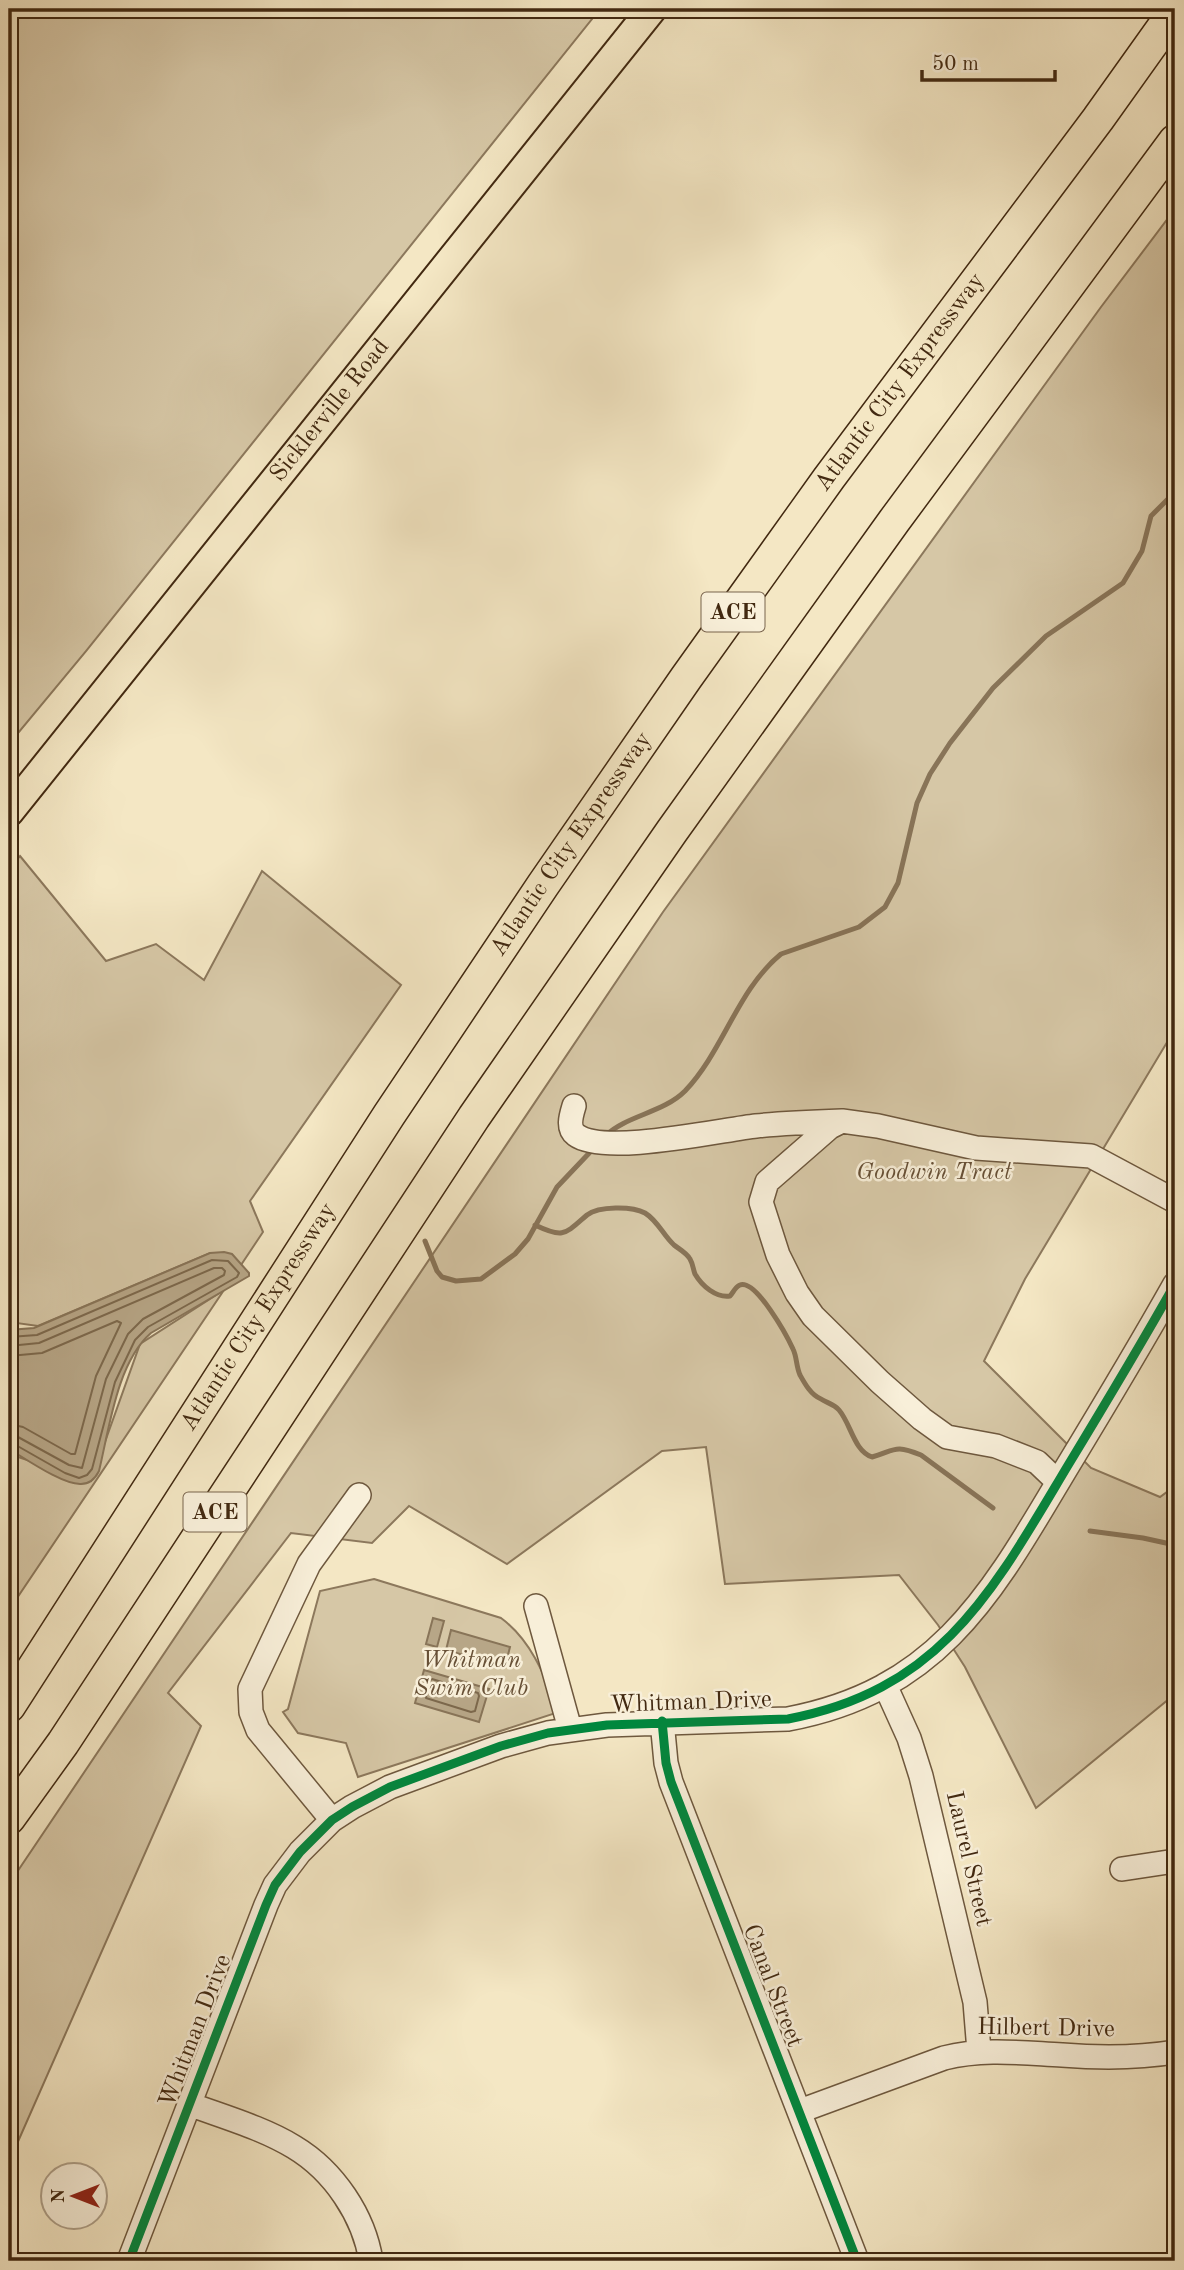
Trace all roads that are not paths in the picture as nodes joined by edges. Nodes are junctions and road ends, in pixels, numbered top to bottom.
1 (652, 9) edge
2 (1175, 11) edge
3 (1175, 141) edge
4 (9, 812) edge
5 (574, 1106) dead end
6 (842, 1121) junction
7 (1175, 1201) edge
8 (1175, 1284) edge
9 (1167, 1317) edge
10 (1058, 1482) junction
11 (359, 1495) dead end
12 (536, 1605) dead end
13 (885, 1685) junction
14 (9, 1706) edge
15 (662, 1721) junction
16 (570, 1729) junction
17 (9, 1818) edge
18 (332, 1820) junction
19 (1175, 1861) edge
20 (1122, 1869) dead end
21 (979, 2051) junction
22 (1175, 2052) edge
23 (189, 2104) junction
24 (800, 2111) junction
25 (129, 2261) edge
26 (371, 2261) edge
27 (857, 2261) edge

1 - 4 main road, Sicklerville Road
2 - 14 highway, Atlantic City Expressway / ACE
3 - 17 highway, ACE
5 - 6 street
6 - 7 street
6 - 10 street
8 - 9 street, Whitman Drive
9 - 10 street, Whitman Drive
10 - 13 street, Whitman Drive
11 - 18 street
12 - 16 street
13 - 15 street, Whitman Drive
13 - 21 street, Laurel Street
15 - 16 street, Whitman Drive
15 - 24 street, Canal Street
16 - 18 street, Whitman Drive
18 - 23 street, Whitman Drive
19 - 20 street
21 - 22 street, Hilbert Drive
21 - 24 street, Hilbert Drive
23 - 25 street, Whitman Drive
23 - 26 street
24 - 27 street, Canal Street

